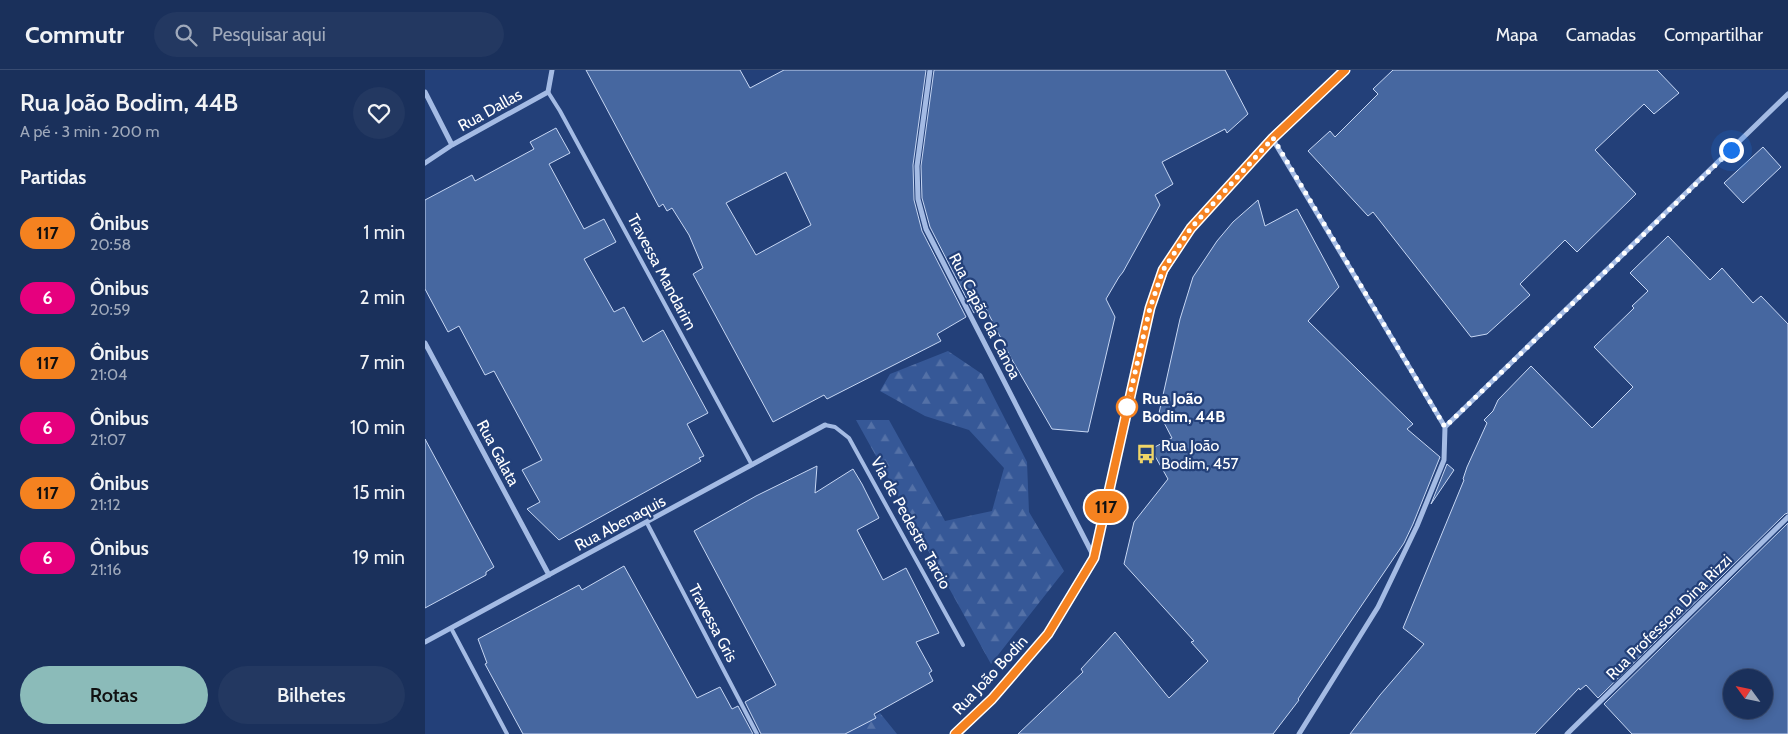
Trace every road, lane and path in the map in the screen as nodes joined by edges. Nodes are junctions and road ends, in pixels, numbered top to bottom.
1 (552, 70) edge
2 (930, 70) edge
3 (1345, 70) edge
4 (425, 92) edge
5 (548, 92) junction
6 (1788, 94) edge
7 (1273, 138) junction
8 (452, 146) junction
9 (425, 163) edge
10 (425, 343) edge
11 (825, 426) joint
12 (1445, 427) junction
13 (752, 465) junction
14 (1788, 517) edge
15 (647, 523) junction
16 (1094, 558) junction
17 (549, 575) junction
18 (451, 628) junction
19 (425, 642) edge
20 (963, 646) dead end
21 (507, 734) edge
22 (757, 734) edge
23 (955, 734) edge
24 (1299, 734) edge
25 (1567, 734) edge

1 - 5 street
2 - 16 street, Rua Capão da Canoa
3 - 7 street, Rua João Bodin
4 - 8 street
5 - 8 street, Rua Dallas
5 - 13 lane, Travessa Mandarim
6 - 12 street
7 - 12 street
7 - 16 street, Rua João Bodin
8 - 9 street, Rua Dallas
10 - 17 street, Rua Galata
11 - 13 street, Rua Abenaquis
11 - 20 lane, Via de Pedestre Tarcio
12 - 24 street
13 - 15 street, Rua Abenaquis
14 - 25 street, Rua Professora Dina Rizzi
15 - 17 street, Rua Abenaquis
15 - 22 lane, Travessa Gris
16 - 23 street, Rua João Bodin
17 - 18 street, Rua Abenaquis
18 - 19 street, Rua Abenaquis
18 - 21 lane

